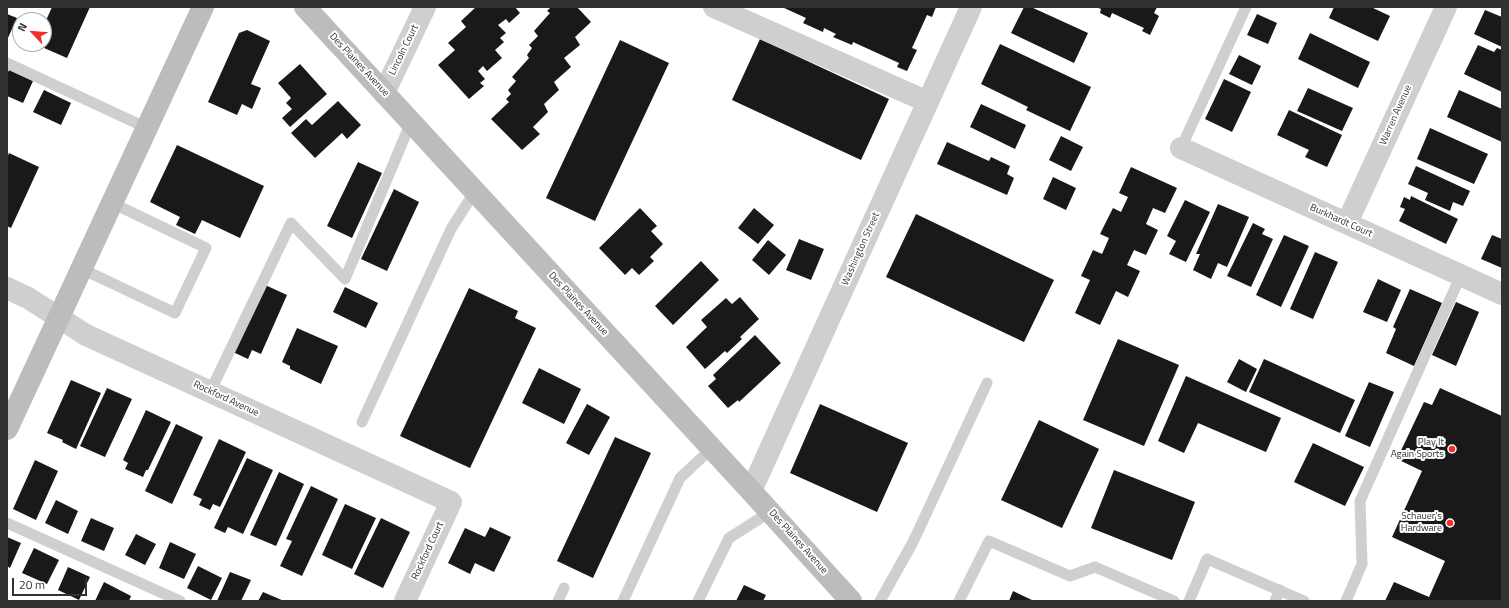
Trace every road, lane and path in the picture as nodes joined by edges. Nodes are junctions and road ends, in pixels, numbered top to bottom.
1 (203, 7) edge
2 (305, 7) edge
3 (425, 7) edge
4 (714, 7) edge
5 (971, 7) edge
6 (1246, 7) edge
7 (1446, 7) edge
8 (7, 63) edge
9 (384, 93) junction
10 (928, 102) junction
11 (411, 122) junction
12 (147, 128) junction
13 (1180, 148) joint
14 (475, 191) junction
15 (112, 203) junction
16 (1347, 223) junction
17 (82, 269) junction
18 (1461, 275) junction
19 (7, 288) edge
20 (1502, 294) edge
21 (59, 318) junction
22 (987, 383) dead end
23 (210, 392) junction
24 (362, 422) dead end
25 (7, 429) edge
26 (712, 448) junction
27 (751, 491) junction
28 (450, 502) joint
29 (770, 512) junction
30 (7, 523) edge
31 (564, 588) dead end
32 (1280, 590) junction
33 (180, 601) edge
34 (405, 601) edge
35 (558, 601) edge
36 (623, 601) edge
37 (698, 601) edge
38 (851, 601) edge
39 (880, 601) edge
40 (959, 601) edge
41 (1174, 601) edge
42 (1189, 601) edge
43 (1275, 601) edge
44 (1304, 601) edge
45 (1346, 601) edge

1 - 12 street
2 - 9 street, Des Plaines Avenue
3 - 9 street, Lincoln Court
4 - 10 street
5 - 10 street, Washington Street
6 - 13 lane
7 - 16 street, Warren Avenue
8 - 12 lane
9 - 11 street, Des Plaines Avenue
10 - 27 street, Washington Street
11 - 14 street, Des Plaines Avenue
11 - 23 lane
12 - 15 street
13 - 16 street, Burkhardt Court
14 - 24 lane
14 - 26 street, Des Plaines Avenue
15 - 17 street
15 - 17 lane
16 - 18 street, Burkhardt Court
17 - 21 street
18 - 20 street, Burkhardt Court
18 - 45 lane
19 - 21 street, Rockford Avenue
21 - 23 street, Rockford Avenue
21 - 25 street
22 - 39 lane
23 - 28 street, Rockford Avenue
26 - 27 street, Des Plaines Avenue
26 - 36 lane
27 - 29 street, Des Plaines Avenue
28 - 34 street, Rockford Court
29 - 37 lane
29 - 38 street, Des Plaines Avenue
30 - 33 lane
31 - 35 lane
32 - 42 lane
32 - 43 lane
32 - 44 lane
40 - 41 lane

